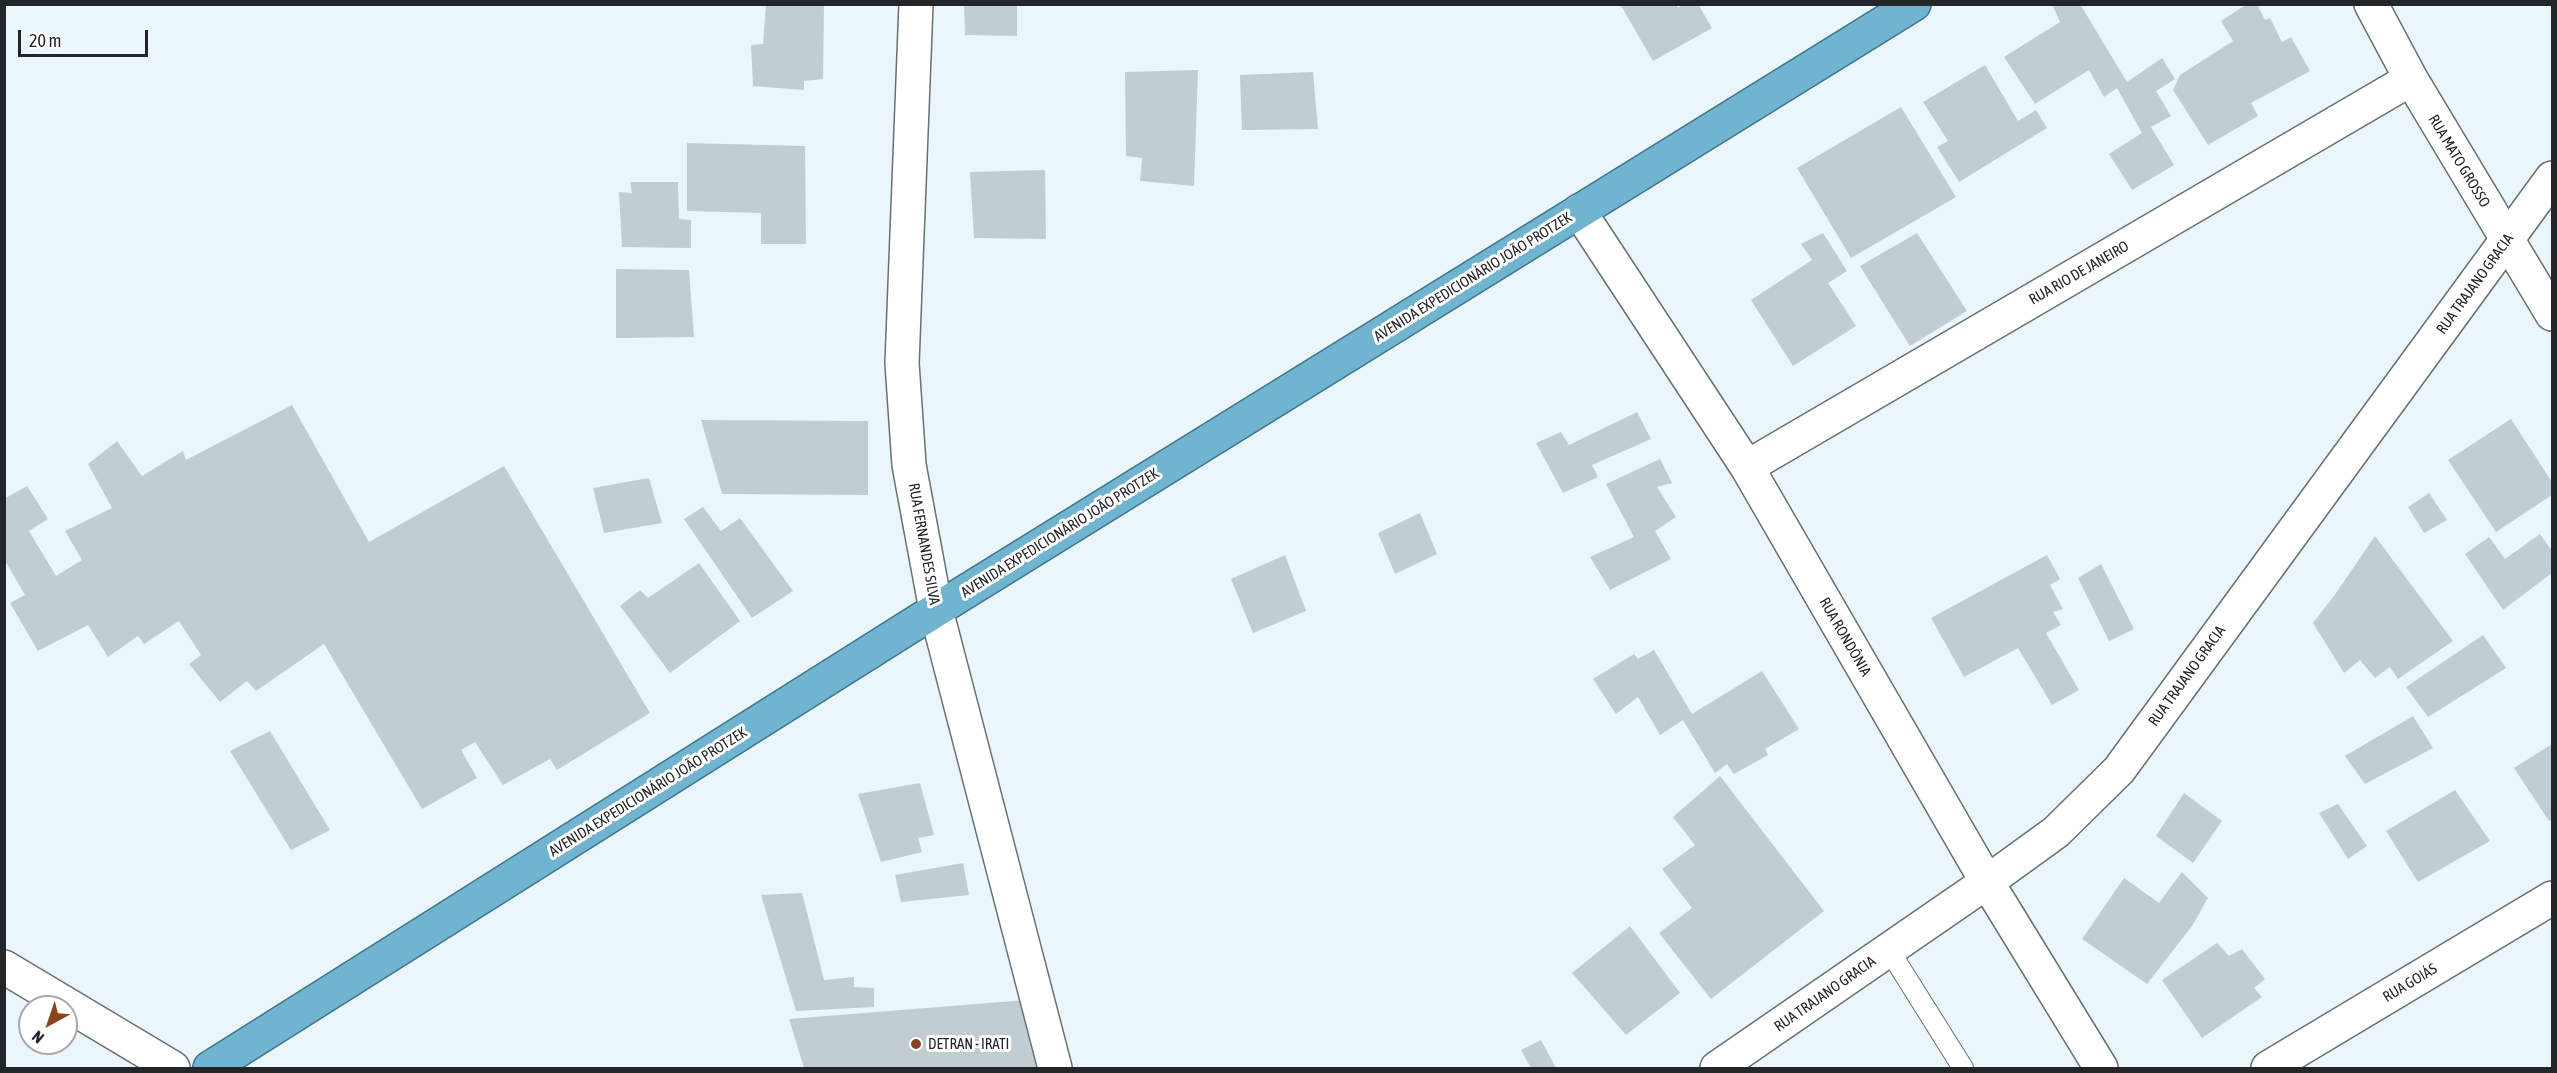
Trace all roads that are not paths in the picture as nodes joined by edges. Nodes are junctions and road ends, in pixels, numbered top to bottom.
1 (916, 4) edge
2 (1914, 4) edge
3 (2371, 4) edge
4 (2411, 79) junction
5 (2553, 178) edge
6 (1579, 211) junction
7 (2506, 240) junction
8 (2553, 314) edge
9 (1747, 467) junction
10 (936, 610) junction
11 (1987, 882) junction
12 (2553, 898) edge
13 (1889, 950) junction
14 (4, 967) edge
15 (173, 1068) edge
16 (210, 1068) edge
17 (1055, 1068) edge
18 (1717, 1068) edge
19 (1963, 1068) edge
20 (2102, 1068) edge
21 (2268, 1068) edge

1 - 10 street, RUA FERNANDES SILVA
2 - 6 highway, AVENIDA EXPEDICIONÁRIO JOÃO PROTZEK
3 - 4 street, RUA MATO GROSSO
4 - 7 street, RUA MATO GROSSO
4 - 9 street, RUA RIO DE JANEIRO
5 - 7 street, RUA TRAJANO GRACIA
6 - 9 street, RUA RONDÔNIA
6 - 10 highway, AVENIDA EXPEDICIONÁRIO JOÃO PROTZEK
7 - 8 street, RUA MATO GROSSO
7 - 11 street, RUA TRAJANO GRACIA
9 - 11 street, RUA RONDÔNIA
10 - 16 highway, AVENIDA EXPEDICIONÁRIO JOÃO PROTZEK
10 - 17 street, RUA FERNANDES SILVA
11 - 13 street, RUA TRAJANO GRACIA
11 - 20 street, RUA RONDÔNIA
12 - 21 street, RUA GOIÁS
13 - 18 street, RUA TRAJANO GRACIA
13 - 19 lane
14 - 15 street

